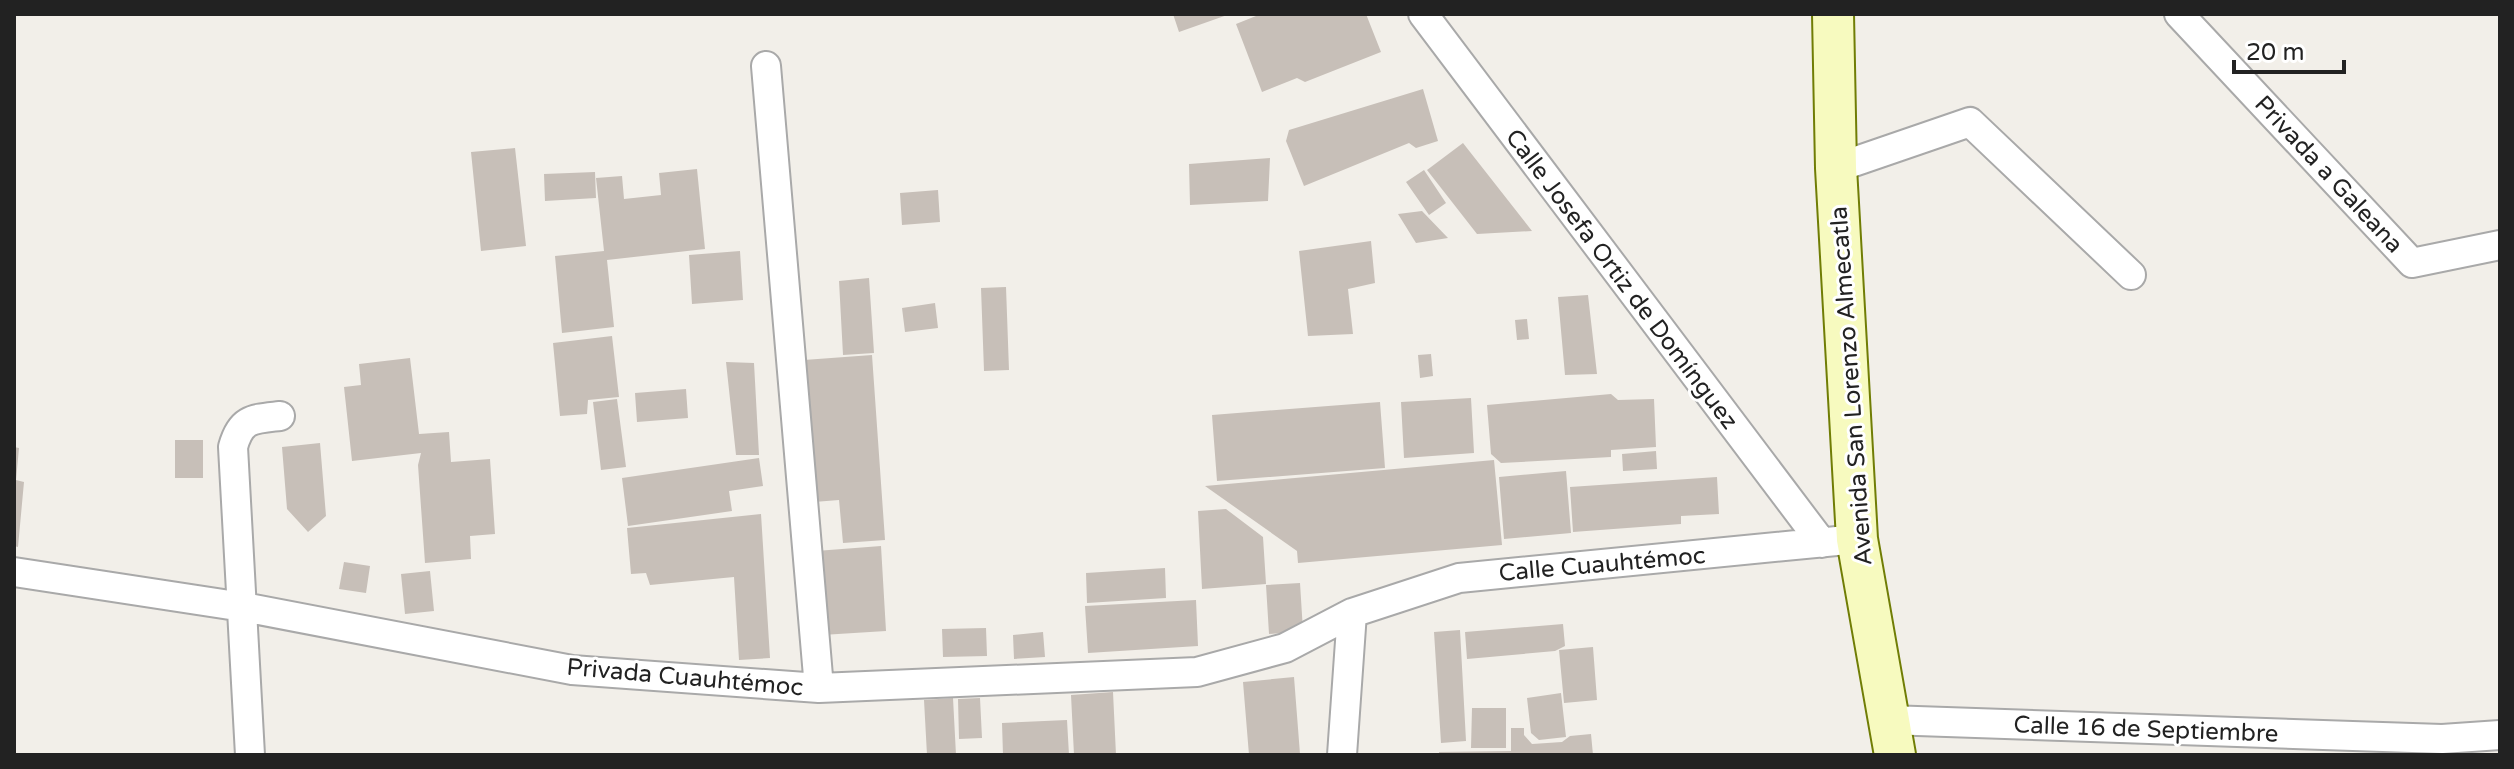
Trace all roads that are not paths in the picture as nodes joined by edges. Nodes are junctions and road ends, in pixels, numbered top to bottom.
1 (1423, 14) edge
2 (1833, 14) edge
3 (2179, 14) edge
4 (766, 66) dead end
5 (1836, 168) junction
6 (2500, 245) edge
7 (2131, 275) dead end
8 (280, 416) dead end
9 (1840, 541) junction
10 (14, 572) edge
11 (243, 607) junction
12 (1352, 613) junction
13 (819, 688) junction
14 (2500, 735) edge
15 (1892, 738) edge
16 (250, 755) edge
17 (1342, 755) edge

1 - 9 street, Calle Josefa Ortiz de Domínguez
2 - 5 main road, Avenida San Lorenzo Almecatla
3 - 6 street, Privada a Galeana
4 - 13 street
5 - 7 street
5 - 9 main road, Avenida San Lorenzo Almecatla
8 - 11 street
9 - 12 street, Calle Cuauhtémoc
9 - 15 main road, Avenida San Lorenzo Almecatla
10 - 11 street, Privada Cuauhtémoc
11 - 13 street, Privada Cuauhtémoc
11 - 16 street
12 - 13 street, Privada Cuauhtémoc
12 - 17 street
14 - 15 street, Calle 16 de Septiembre

